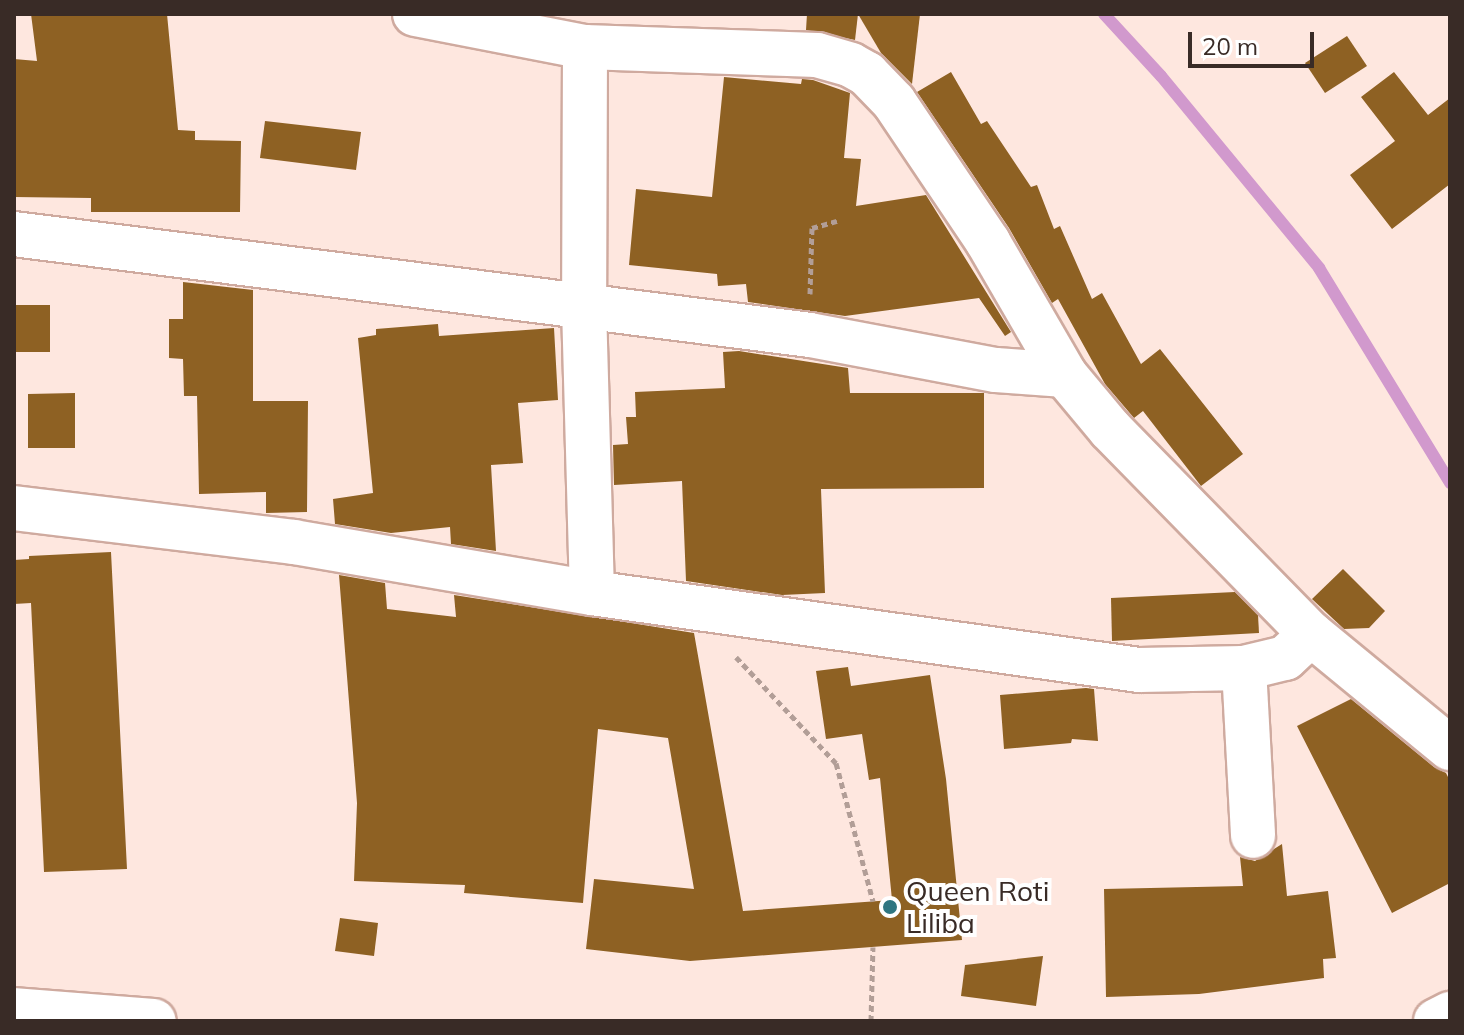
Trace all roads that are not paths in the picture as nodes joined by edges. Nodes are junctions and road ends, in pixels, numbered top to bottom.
1 (415, 14) edge
2 (585, 47) junction
3 (14, 234) edge
4 (584, 307) junction
5 (1065, 375) junction
6 (14, 508) edge
7 (592, 593) junction
8 (1311, 634) junction
9 (1244, 668) junction
10 (1450, 748) edge
11 (1253, 836) dead end
12 (14, 1010) edge
13 (1450, 1014) edge
14 (154, 1021) edge
15 (1436, 1021) edge

1 - 2 street
2 - 4 street
2 - 5 street
3 - 4 street
4 - 5 street
4 - 7 street
5 - 8 street
6 - 7 street
7 - 9 street
8 - 9 street
8 - 10 street
9 - 11 street
12 - 14 street
13 - 15 street

